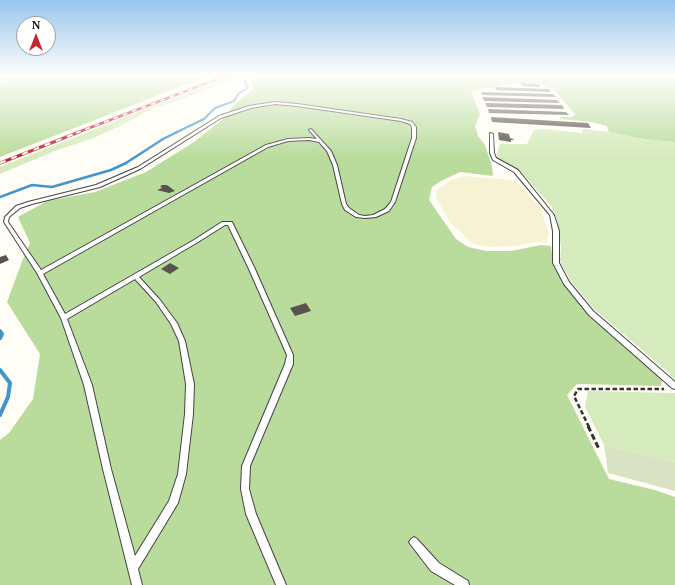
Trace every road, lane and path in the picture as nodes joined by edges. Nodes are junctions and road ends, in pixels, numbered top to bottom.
1 (310, 130) dead end
2 (491, 134) dead end
3 (320, 141) junction
4 (40, 273) junction
5 (136, 277) junction
6 (64, 318) junction
7 (675, 386) edge
8 (668, 389) dead end
9 (599, 449) dead end
10 (414, 542) dead end
11 (133, 568) junction
12 (137, 585) edge
13 (281, 585) edge
14 (464, 585) edge

1 - 3 lane
2 - 7 lane
3 - 4 lane
3 - 4 lane
4 - 6 lane
5 - 6 lane
5 - 11 lane
5 - 13 lane
6 - 11 lane
8 - 9 path
10 - 14 lane
11 - 12 lane

